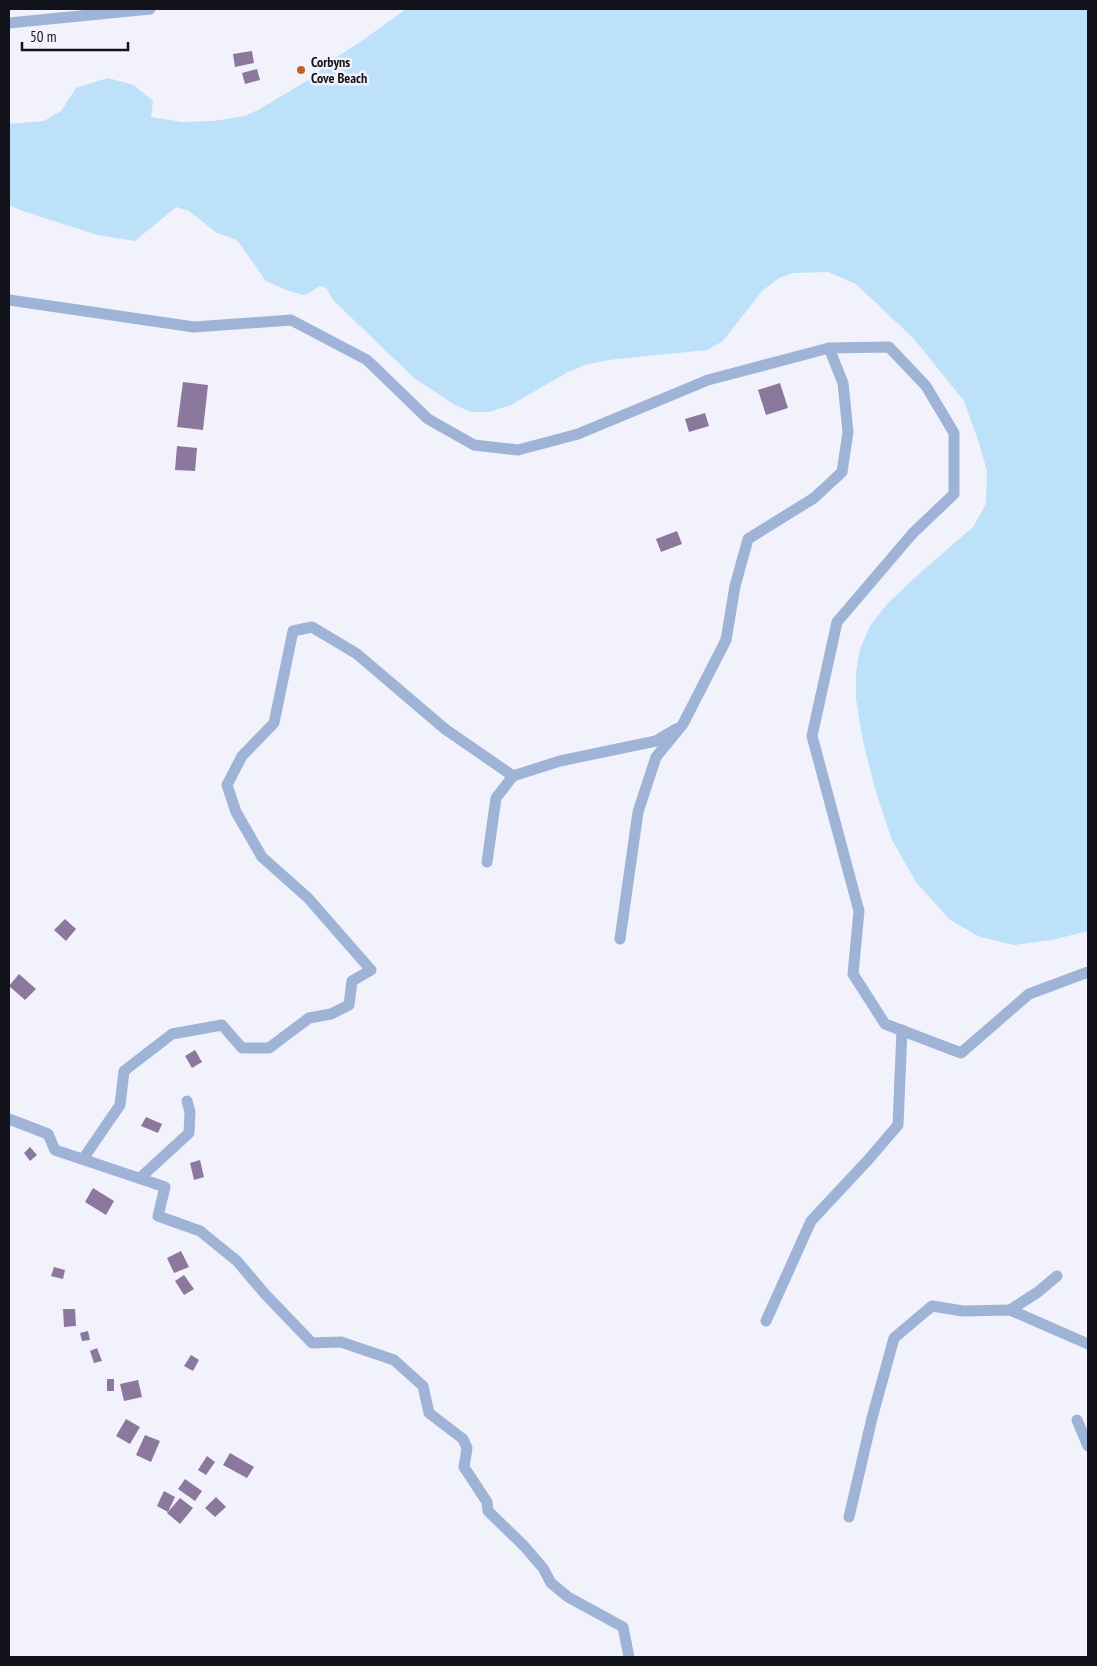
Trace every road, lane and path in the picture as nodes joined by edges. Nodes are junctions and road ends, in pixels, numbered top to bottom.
1 (150, 9) edge
2 (9, 23) edge
3 (9, 300) edge
4 (829, 348) junction
5 (683, 724) junction
6 (513, 776) junction
7 (487, 862) dead end
8 (620, 939) dead end
9 (1088, 972) edge
10 (902, 1030) junction
11 (188, 1101) dead end
12 (9, 1119) edge
13 (83, 1158) junction
14 (140, 1178) junction
15 (1057, 1276) dead end
16 (1010, 1310) junction
17 (766, 1321) dead end
18 (1088, 1344) edge
19 (1077, 1420) dead end
20 (1088, 1446) edge
21 (849, 1517) dead end
22 (629, 1657) edge

1 - 2 street
3 - 4 street
4 - 5 street
4 - 10 street
5 - 6 street
5 - 8 street
6 - 7 street
6 - 13 street
9 - 10 street
10 - 17 street
11 - 14 street
12 - 13 street
13 - 14 street
14 - 22 street
15 - 16 street
16 - 18 street
16 - 21 street
19 - 20 street

